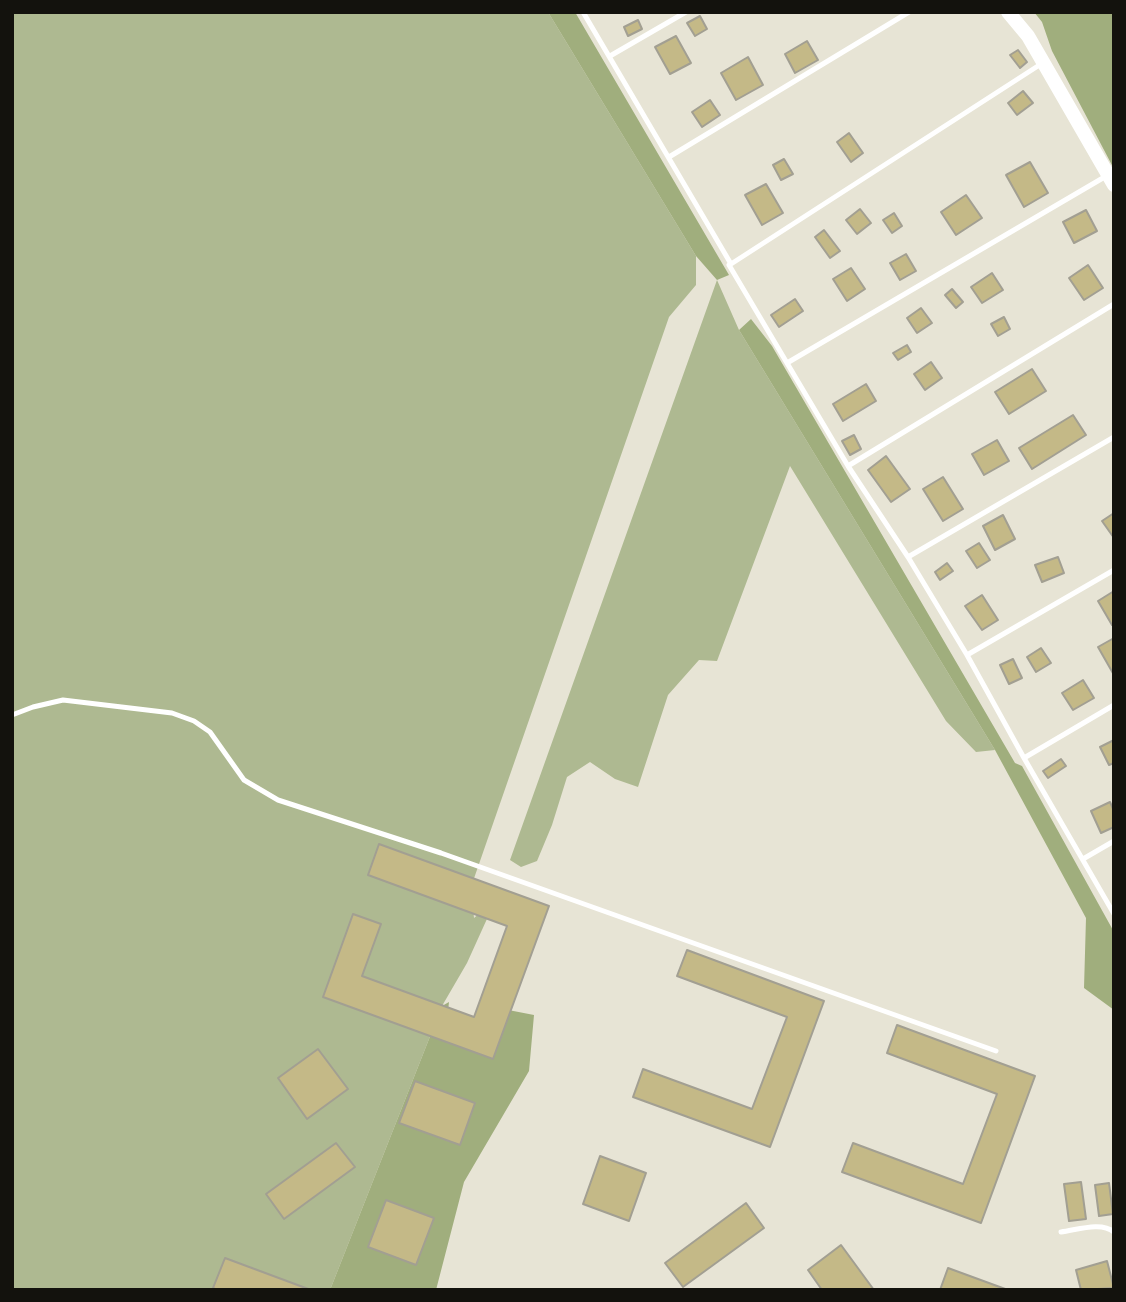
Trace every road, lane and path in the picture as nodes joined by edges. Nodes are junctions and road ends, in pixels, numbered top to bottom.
1 (583, 12) edge
2 (686, 12) edge
3 (909, 12) edge
4 (1008, 12) edge
5 (610, 56) junction
6 (1044, 62) junction
7 (669, 157) junction
8 (1111, 180) edge
9 (729, 265) junction
10 (1114, 304) edge
11 (788, 363) junction
12 (1114, 437) edge
13 (848, 466) junction
14 (908, 557) junction
15 (1114, 570) edge
16 (967, 655) junction
17 (1114, 705) edge
18 (12, 715) edge
19 (1024, 758) junction
20 (1114, 841) edge
21 (1083, 859) junction
22 (1114, 914) edge
23 (996, 1051) dead end
24 (1061, 1232) dead end
25 (1114, 1232) edge

1 - 5 lane
2 - 5 lane
3 - 7 lane
4 - 6 street
5 - 7 lane
6 - 8 street
6 - 9 lane
7 - 9 lane
8 - 11 lane
9 - 11 lane
10 - 13 lane
11 - 13 lane
12 - 14 lane
13 - 14 lane
14 - 16 lane
15 - 16 lane
16 - 19 lane
17 - 19 lane
18 - 23 lane
19 - 21 lane
20 - 21 lane
21 - 22 lane
24 - 25 lane

